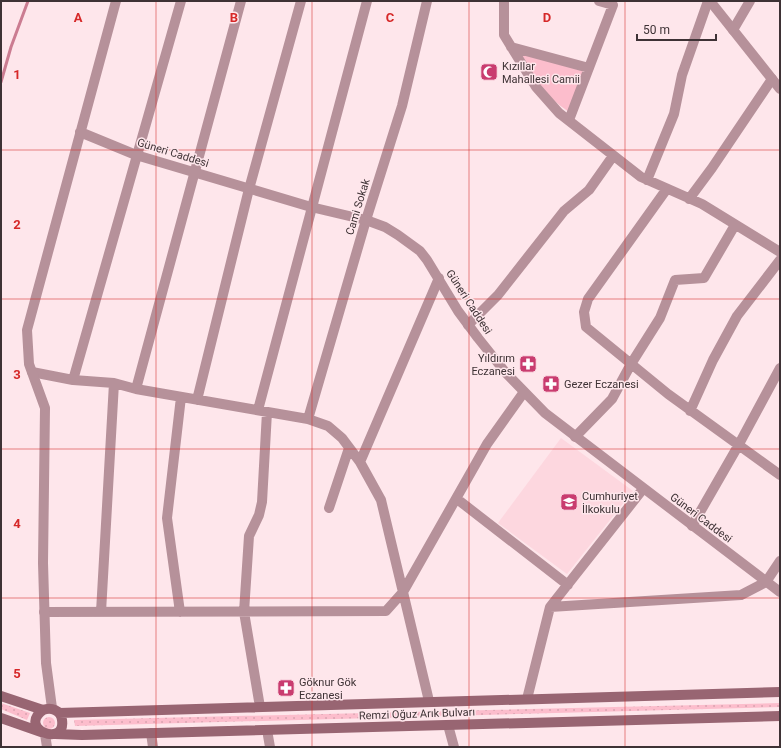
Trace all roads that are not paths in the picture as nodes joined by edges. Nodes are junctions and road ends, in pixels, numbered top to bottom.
1 (116, 1) edge
2 (181, 1) edge
3 (240, 1) edge
4 (301, 1) edge
5 (367, 1) edge
6 (427, 1) edge
7 (504, 1) edge
8 (599, 1) edge
9 (709, 1) edge
10 (750, 1) edge
11 (732, 30) junction
12 (511, 47) junction
13 (589, 68) junction
14 (772, 79) junction
15 (780, 89) edge
16 (569, 120) junction
17 (80, 132) junction
18 (136, 155) junction
19 (613, 156) junction
20 (194, 172) junction
21 (647, 180) junction
22 (249, 189) junction
23 (666, 190) junction
24 (689, 199) junction
25 (311, 207) junction
26 (366, 220) junction
27 (735, 225) junction
28 (780, 252) edge
29 (780, 260) edge
30 (439, 278) junction
31 (468, 325) junction
32 (631, 364) junction
33 (780, 368) edge
34 (32, 372) junction
35 (73, 380) junction
36 (114, 383) junction
37 (136, 389) junction
38 (524, 392) junction
39 (181, 397) junction
40 (197, 400) junction
41 (263, 411) junction
42 (690, 411) junction
43 (308, 419) junction
44 (575, 437) junction
45 (738, 446) junction
46 (350, 448) junction
47 (360, 462) junction
48 (780, 475) edge
49 (643, 489) junction
50 (458, 499) junction
51 (329, 508) dead end
52 (692, 526) junction
53 (780, 561) edge
54 (766, 582) junction
55 (568, 584) junction
56 (403, 592) junction
57 (780, 592) edge
58 (550, 607) junction
59 (44, 612) junction
60 (101, 612) junction
61 (180, 612) junction
62 (244, 612) junction
63 (780, 692) edge
64 (1, 696) edge
65 (526, 699) junction
66 (429, 701) junction
67 (260, 707) junction
68 (51, 710) junction
69 (780, 716) edge
70 (1, 718) edge
71 (448, 725) junction
72 (267, 730) junction
73 (47, 733) junction
74 (151, 733) junction
75 (47, 747) edge
76 (153, 747) edge
77 (270, 747) edge
78 (454, 747) edge

1 - 17 street
2 - 18 street
3 - 20 street
4 - 22 street
5 - 25 street
6 - 26 street, Cami Sokak
7 - 12 street
8 - 13 street
9 - 11 street
9 - 21 street
10 - 11 street
11 - 14 street
12 - 13 street
12 - 16 street
13 - 16 street
14 - 15 street
14 - 24 street
16 - 19 street
17 - 18 street, Güneri Caddesi
17 - 34 street
18 - 20 street, Güneri Caddesi
18 - 35 street
19 - 21 street
19 - 31 street
20 - 22 street, Güneri Caddesi
20 - 37 street
21 - 23 street
22 - 25 street, Güneri Caddesi
22 - 40 street
23 - 24 street
23 - 32 street
24 - 27 street
25 - 26 street, Güneri Caddesi
25 - 41 street
26 - 30 street, Güneri Caddesi
26 - 43 street, Cami Sokak
27 - 28 street
27 - 32 street
29 - 42 street
30 - 31 street, Güneri Caddesi
30 - 47 street
31 - 38 street, Güneri Caddesi
32 - 42 street
32 - 44 street
33 - 45 street
34 - 35 street
34 - 59 street
35 - 36 street
36 - 37 street
36 - 60 street
37 - 39 street
38 - 44 street, Güneri Caddesi
38 - 50 street
39 - 40 street
39 - 61 street
40 - 41 street
41 - 43 street
41 - 62 street
42 - 45 street
43 - 46 street
44 - 49 street, Güneri Caddesi
45 - 48 street
45 - 52 street
46 - 47 street
46 - 51 street
47 - 56 street
49 - 52 street, Güneri Caddesi
49 - 55 street
50 - 55 street
50 - 56 street
52 - 54 street, Güneri Caddesi
53 - 54 street
54 - 57 street, Güneri Caddesi
54 - 58 street
55 - 58 street
56 - 62 street
56 - 66 street
58 - 65 street
59 - 60 street
59 - 68 street
60 - 61 street
61 - 62 street
62 - 67 street
63 - 65 main road, Remzi Oğuz Arık Bulvarı
64 - 68 main road, Remzi Oğuz Arık Bulvarı
65 - 66 main road, Remzi Oğuz Arık Bulvarı
66 - 67 main road, Remzi Oğuz Arık Bulvarı
67 - 68 main road, Remzi Oğuz Arık Bulvarı
68 - 73 main road
68 - 73 main road
69 - 71 main road, Remzi Oğuz Arık Bulvarı
70 - 73 main road, Remzi Oğuz Arık Bulvarı
71 - 72 main road, Remzi Oğuz Arık Bulvarı
71 - 78 street
72 - 74 main road, Remzi Oğuz Arık Bulvarı
72 - 77 street
73 - 74 main road, Remzi Oğuz Arık Bulvarı
73 - 75 street
74 - 76 street

